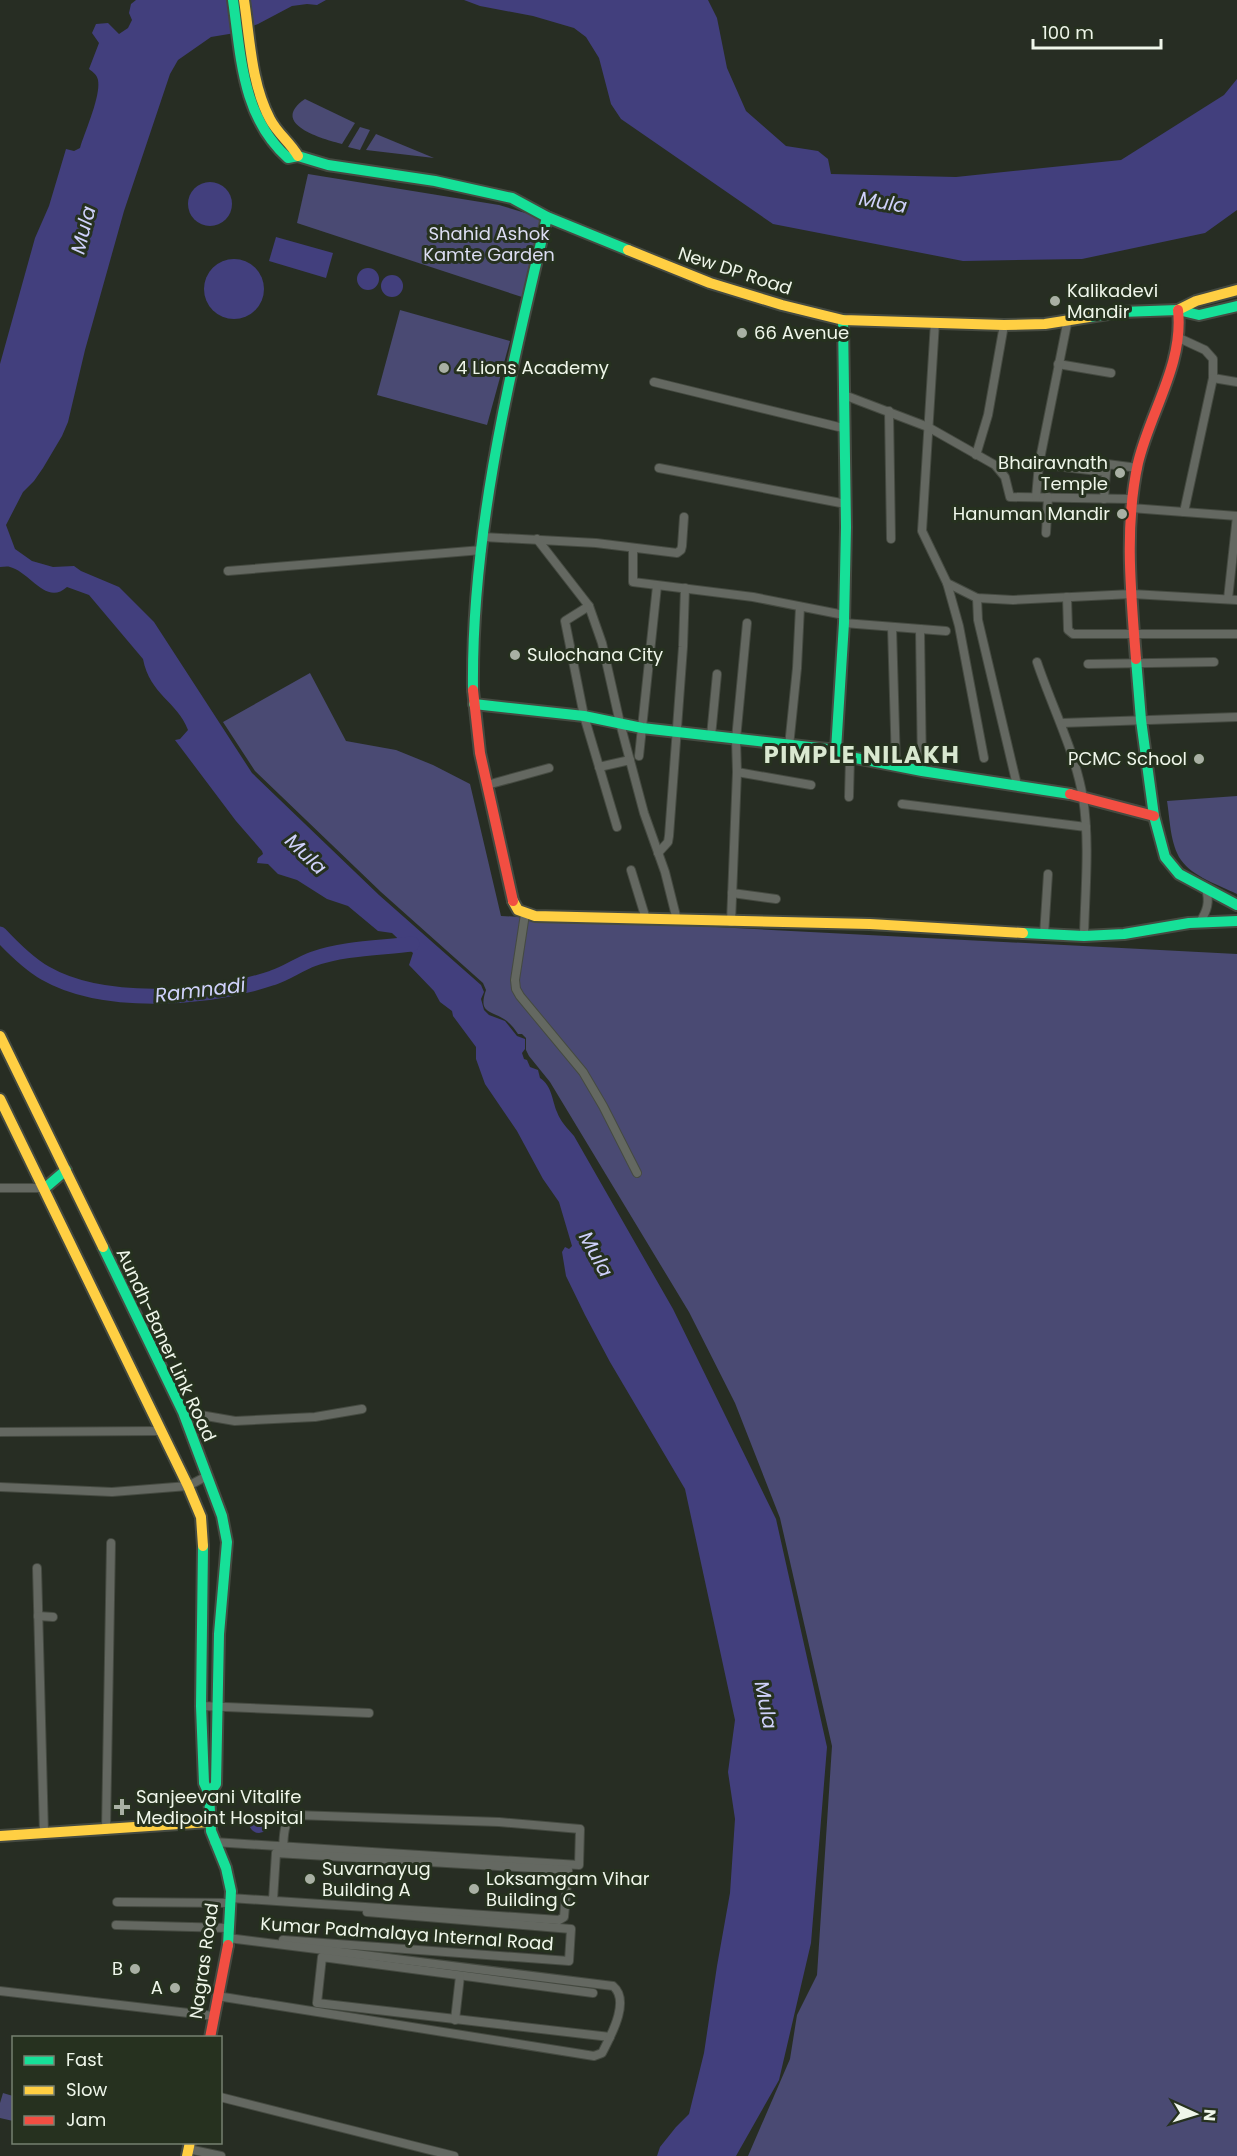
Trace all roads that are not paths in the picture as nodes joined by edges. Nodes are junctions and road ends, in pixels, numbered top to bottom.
1 (233, 0) edge
2 (244, 0) edge
3 (253, 86) junction
4 (547, 217) junction
5 (1237, 290) edge
6 (1237, 306) edge
7 (1178, 310) junction
8 (843, 320) junction
9 (1068, 320) junction
10 (935, 322) junction
11 (1004, 325) junction
12 (1179, 338) junction
13 (1058, 364) junction
14 (1111, 373) dead end
15 (1213, 378) junction
16 (654, 382) dead end
17 (1237, 382) edge
18 (844, 395) junction
19 (888, 411) junction
20 (843, 428) junction
21 (928, 428) junction
22 (976, 455) junction
23 (1039, 464) junction
24 (659, 468) dead end
25 (1138, 468) junction
26 (1106, 472) junction
27 (1036, 497) junction
28 (1048, 497) junction
29 (1104, 499) junction
30 (846, 504) junction
31 (1131, 504) junction
32 (1184, 512) junction
33 (1237, 516) edge
34 (684, 517) dead end
35 (1046, 533) dead end
36 (483, 537) junction
37 (537, 539) junction
38 (891, 539) dead end
39 (633, 548) junction
40 (1235, 549) edge
41 (482, 550) junction
42 (228, 571) dead end
43 (947, 583) junction
44 (657, 586) junction
45 (685, 588) junction
46 (1132, 594) junction
47 (1067, 597) junction
48 (977, 598) junction
49 (1228, 600) junction
50 (1237, 600) edge
51 (589, 606) junction
52 (800, 607) junction
53 (844, 619) junction
54 (747, 623) dead end
55 (892, 627) junction
56 (920, 629) junction
57 (946, 631) dead end
58 (1134, 633) junction
59 (1237, 633) edge
60 (1037, 662) dead end
61 (1136, 662) junction
62 (1214, 662) dead end
63 (1088, 664) dead end
64 (717, 674) dead end
65 (474, 704) junction
66 (584, 716) junction
67 (1237, 717) edge
68 (1142, 720) junction
69 (620, 723) junction
70 (1061, 723) junction
71 (642, 728) junction
72 (677, 732) junction
73 (711, 736) junction
74 (736, 739) junction
75 (789, 746) junction
76 (836, 750) junction
77 (639, 756) dead end
78 (850, 757) junction
79 (984, 758) dead end
80 (630, 760) junction
81 (896, 765) junction
82 (599, 767) junction
83 (549, 768) dead end
84 (922, 771) junction
85 (737, 772) junction
86 (487, 785) junction
87 (811, 785) dead end
88 (1017, 785) junction
89 (1082, 796) junction
90 (849, 797) dead end
91 (902, 804) dead end
92 (1154, 816) junction
93 (617, 827) dead end
94 (1086, 827) junction
95 (658, 853) junction
96 (631, 870) dead end
97 (1048, 874) dead end
98 (1206, 889) junction
99 (732, 893) junction
100 (776, 899) dead end
101 (1237, 905) edge
102 (525, 914) junction
103 (646, 919) junction
104 (677, 920) junction
105 (1237, 921) edge
106 (731, 922) junction
107 (1200, 922) junction
108 (1044, 935) junction
109 (1084, 936) junction
110 (0, 1036) edge
111 (0, 1099) edge
112 (66, 1170) junction
113 (637, 1173) dead end
114 (0, 1188) edge
115 (45, 1188) junction
116 (362, 1409) dead end
117 (183, 1412) junction
118 (161, 1431) junction
119 (0, 1432) edge
120 (207, 1476) junction
121 (188, 1486) junction
122 (0, 1487) edge
123 (111, 1543) dead end
124 (37, 1568) dead end
125 (38, 1616) junction
126 (53, 1617) dead end
127 (201, 1706) junction
128 (219, 1706) junction
129 (369, 1713) dead end
130 (210, 1792) junction
131 (209, 1822) junction
132 (106, 1830) junction
133 (44, 1834) junction
134 (0, 1836) edge
135 (214, 1842) junction
136 (283, 1848) junction
137 (231, 1900) junction
138 (273, 1900) junction
139 (117, 1902) dead end
140 (116, 1925) dead end
141 (228, 1934) junction
142 (460, 1976) junction
143 (0, 1991) edge
144 (593, 1993) dead end
145 (217, 1996) junction
146 (214, 2016) junction
147 (455, 2020) junction
148 (210, 2036) edge
149 (610, 2037) junction
150 (222, 2098) edge
151 (188, 2149) edge
152 (221, 2156) edge
153 (454, 2156) edge

1 - 3 street
2 - 3 street
3 - 4 street, New DP Road
4 - 8 street, New DP Road
4 - 36 street
5 - 7 street, New DP Road
6 - 7 street, New DP Road
7 - 9 street, New DP Road
7 - 12 street
8 - 10 street, New DP Road
8 - 18 street
9 - 11 street, New DP Road
9 - 13 street
10 - 11 street, New DP Road
10 - 21 street
11 - 22 street
12 - 15 street
12 - 25 street
13 - 14 street
13 - 23 street
15 - 17 street
15 - 32 street
16 - 20 street
18 - 19 street
18 - 20 street
19 - 21 street
19 - 38 street
20 - 30 street
21 - 22 street
21 - 43 street
22 - 27 street
23 - 26 street
23 - 27 street
24 - 30 street
25 - 26 street
25 - 31 street
26 - 29 street
27 - 28 street
28 - 29 street
28 - 35 street
29 - 31 street
30 - 53 street
31 - 32 street
31 - 46 street
32 - 33 street
33 - 40 street
34 - 39 street
36 - 37 street
36 - 41 street
37 - 39 street
37 - 51 street
39 - 44 street
40 - 49 street
41 - 42 street
41 - 65 street
43 - 48 street
43 - 79 street
44 - 45 street
44 - 71 street
45 - 52 street
45 - 72 street
46 - 47 street
46 - 49 street
46 - 58 street
47 - 48 street
47 - 58 street
48 - 88 street
49 - 50 street
51 - 66 street
51 - 69 street
52 - 53 street
52 - 75 street
53 - 55 street
53 - 76 street
54 - 74 street
55 - 56 street
55 - 81 street
56 - 57 street
56 - 84 street
58 - 59 street
58 - 61 street
60 - 70 street
61 - 62 street
61 - 63 street
61 - 68 street
64 - 73 street
65 - 66 street
65 - 86 street
66 - 69 street
66 - 82 street
67 - 68 street
68 - 70 street
68 - 92 street
69 - 71 street
69 - 80 street
70 - 89 street
71 - 72 street
71 - 77 street
72 - 73 street
72 - 95 street
73 - 74 street
74 - 75 street
74 - 85 street
75 - 76 street
76 - 78 street
78 - 81 street
78 - 90 street
80 - 82 street
80 - 95 street
81 - 84 street
82 - 93 street
83 - 86 street
84 - 88 street
85 - 87 street
85 - 99 street
86 - 102 street
88 - 89 street
89 - 92 street
89 - 94 street
91 - 94 street
92 - 98 street
94 - 109 street
95 - 104 street
96 - 103 street
97 - 108 street
98 - 101 street
98 - 107 street
99 - 100 street
99 - 106 street
102 - 103 street
102 - 113 street
103 - 104 street
104 - 106 street
105 - 107 street
106 - 108 street
107 - 109 street
108 - 109 street
110 - 112 street, Aundh-Baner Link Road
111 - 115 street, Aundh-Baner Link Road
112 - 115 street
112 - 117 street, Aundh-Baner Link Road
114 - 115 street
115 - 118 street, Aundh-Baner Link Road
116 - 117 street
117 - 120 street, Aundh-Baner Link Road
118 - 119 street
118 - 121 street, Aundh-Baner Link Road
120 - 121 street
120 - 128 street, Aundh-Baner Link Road
121 - 122 street
121 - 127 street, Aundh-Baner Link Road
123 - 132 street
124 - 125 street
125 - 126 street
125 - 133 street
127 - 128 street
127 - 130 street, Aundh-Baner Link Road
128 - 129 street
128 - 130 street, Aundh-Baner Link Road
130 - 131 street, Aundh-Baner Link Road
131 - 132 street
131 - 135 street, Nagras Road
132 - 133 street
133 - 134 street
135 - 136 street
135 - 137 street, Nagras Road
136 - 136 street
137 - 138 street
137 - 139 street
137 - 141 street, Nagras Road
137 - 141 street, Kumar Padmalaya Internal Road
138 - 138 street
140 - 141 street
141 - 145 street, Nagras Road
141 - 149 street
142 - 144 street
142 - 147 street
142 - 147 street
143 - 146 street
145 - 146 street, Nagras Road
145 - 149 street
146 - 148 street, Nagras Road
147 - 149 street
150 - 153 street
151 - 152 street

